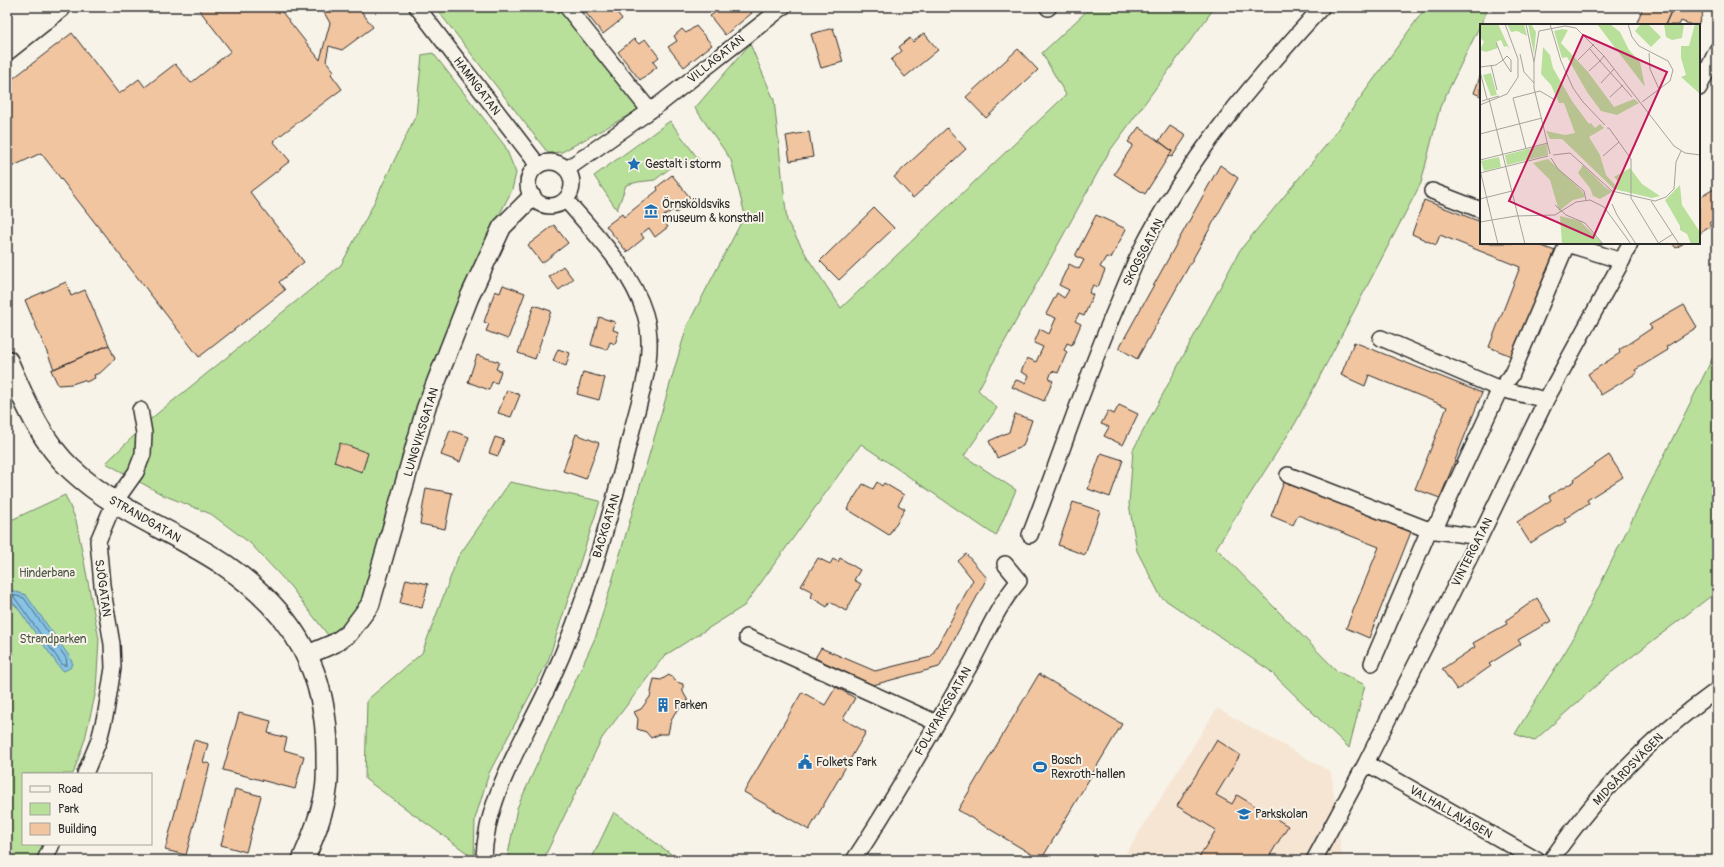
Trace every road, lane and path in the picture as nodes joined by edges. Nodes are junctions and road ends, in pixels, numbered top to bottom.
1 (30, 7) edge
2 (60, 7) edge
3 (417, 7) edge
4 (567, 7) edge
5 (782, 7) edge
6 (1322, 7) edge
7 (7, 26) edge
8 (7, 49) edge
9 (1717, 50) edge
10 (1700, 86) edge
11 (650, 111) junction
12 (538, 166) junction
13 (567, 169) junction
14 (1432, 191) dead end
15 (532, 197) junction
16 (566, 200) junction
17 (1480, 210) edge
18 (1566, 244) edge
19 (1569, 244) edge
20 (1630, 244) edge
21 (1622, 260) junction
22 (1381, 338) dead end
23 (7, 361) edge
24 (1500, 389) junction
25 (1546, 400) junction
26 (140, 410) dead end
27 (1288, 475) dead end
28 (114, 504) junction
29 (1429, 530) junction
30 (1030, 535) dead end
31 (1480, 537) junction
32 (1005, 564) dead end
33 (747, 637) dead end
34 (307, 655) junction
35 (1372, 663) dead end
36 (1717, 690) edge
37 (937, 723) junction
38 (1366, 763) junction
39 (85, 773) edge
40 (52, 845) edge
41 (45, 860) edge
42 (303, 860) edge
43 (484, 860) edge
44 (854, 860) edge
45 (1314, 860) edge
46 (1537, 860) edge
47 (1551, 860) edge

1 - 7 main road
2 - 8 main road
3 - 12 street, HAMNGATAN
4 - 11 street
5 - 11 street, VILLAGATAN
6 - 30 street, SKOGSGATAN
9 - 10 street
11 - 13 street, VILLAGATAN
12 - 13 street
12 - 15 street
13 - 16 street
14 - 17 street
15 - 16 street
15 - 34 street, LUNGVIKSGATAN
16 - 43 street, BACKGATAN
18 - 24 street
19 - 21 street
20 - 21 street, VINTERGATAN
21 - 25 street, VINTERGATAN
22 - 24 street
23 - 28 main road, STRANDGATAN
24 - 25 street
24 - 29 street
25 - 31 street, VINTERGATAN
26 - 28 street, SJÖGATAN
27 - 29 street
28 - 34 main road, STRANDGATAN
28 - 39 street, SJÖGATAN
29 - 31 street
29 - 35 street
31 - 38 street, VINTERGATAN
32 - 37 street, FOLKPARKSGATAN
33 - 37 street
34 - 42 main road, STRANDGATAN
36 - 47 street, MIDGÅRDSVÄGEN
37 - 44 street, FOLKPARKSGATAN
38 - 45 street, VINTERGATAN
38 - 46 street, VALHALLAVÄGEN
40 - 41 street

